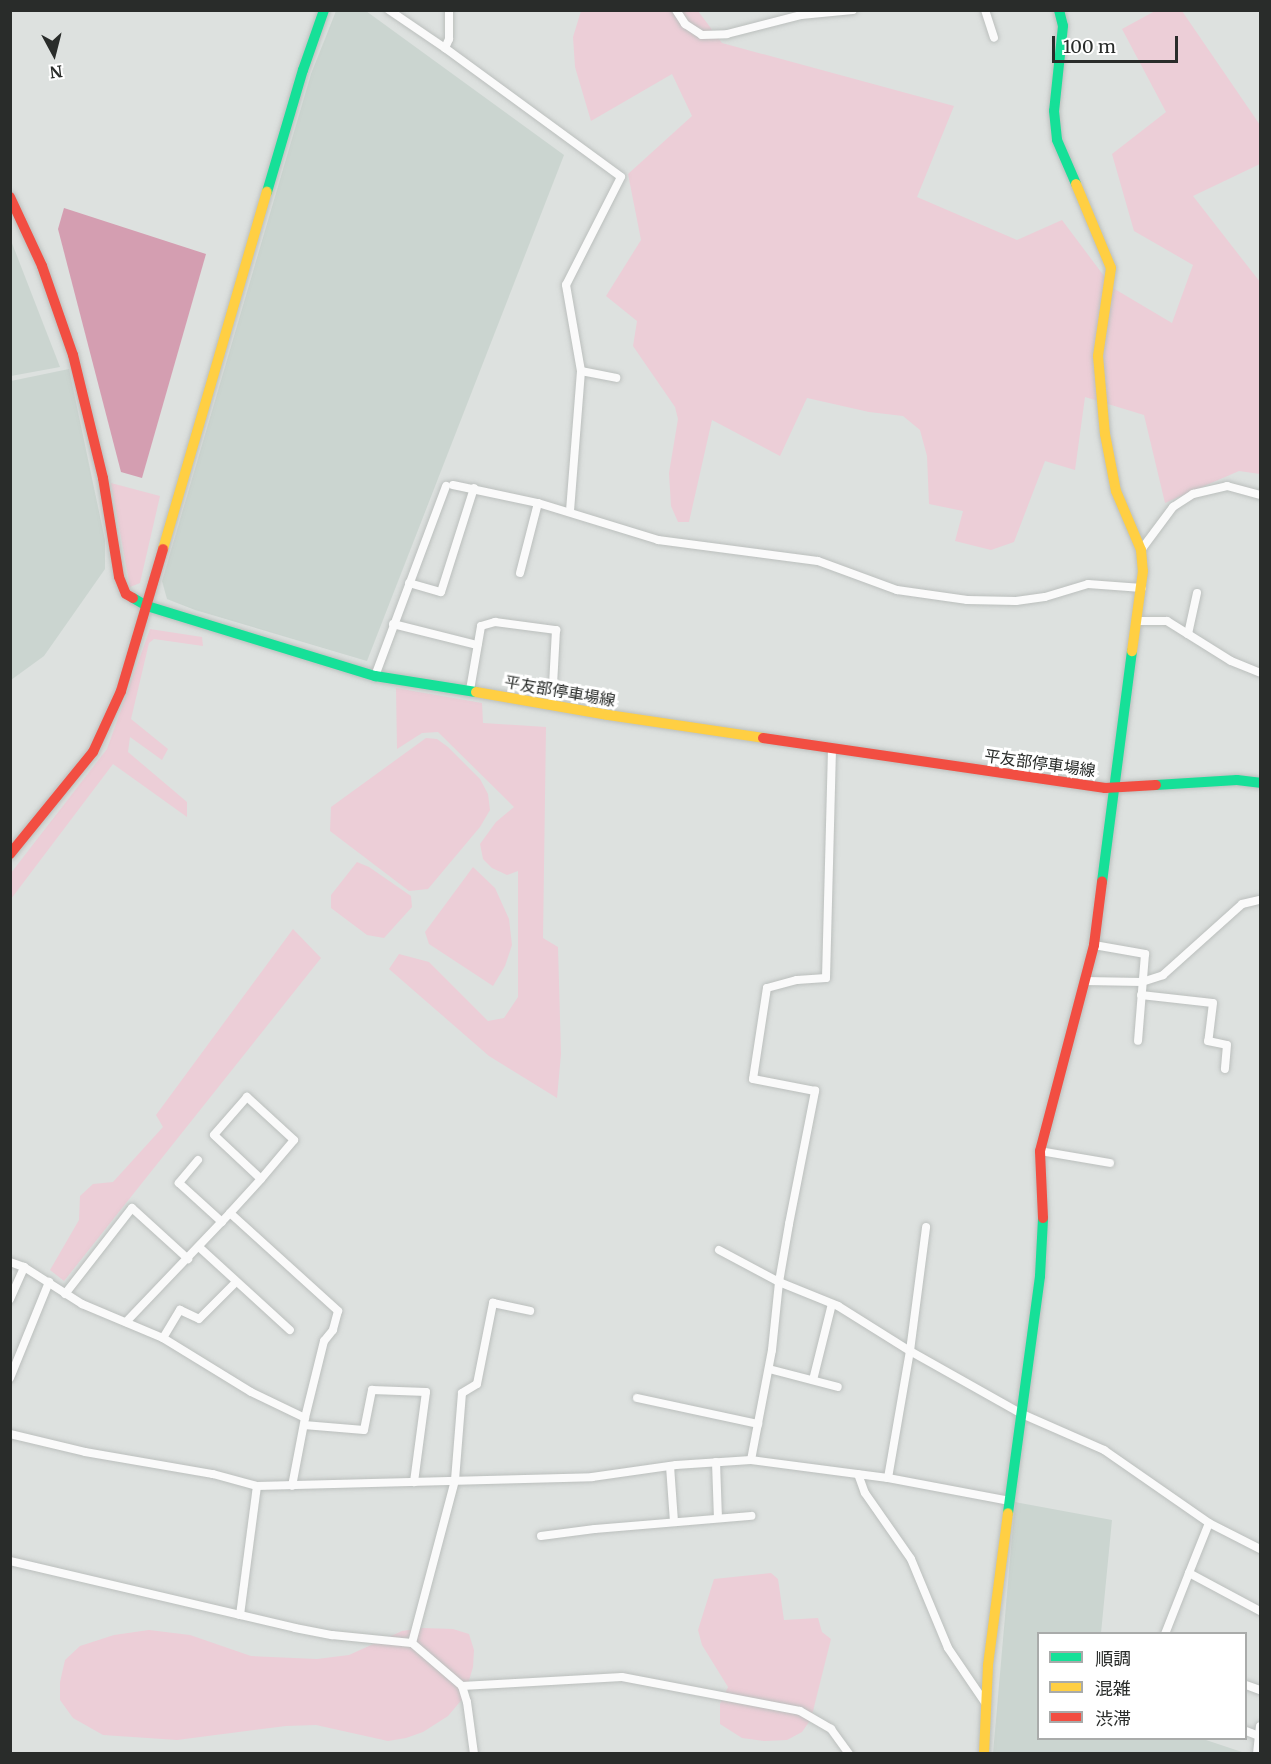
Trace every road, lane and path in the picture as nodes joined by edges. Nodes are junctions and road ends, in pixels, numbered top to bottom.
1 (324, 10) edge
2 (389, 10) edge
3 (449, 10) edge
4 (676, 10) edge
5 (853, 10) edge
6 (985, 10) edge
7 (1059, 10) edge
8 (994, 38) dead end
9 (445, 48) junction
10 (10, 197) edge
11 (581, 371) junction
12 (616, 378) dead end
13 (474, 488) junction
14 (1260, 495) edge
15 (538, 503) junction
16 (570, 512) junction
17 (1141, 550) junction
18 (520, 573) dead end
19 (409, 583) junction
20 (1142, 588) junction
21 (1197, 593) dead end
22 (147, 606) junction
23 (1139, 621) junction
24 (393, 624) junction
25 (1188, 634) junction
26 (477, 645) junction
27 (1260, 673) edge
28 (375, 676) junction
29 (470, 690) junction
30 (552, 705) junction
31 (832, 748) junction
32 (1260, 783) edge
33 (1116, 787) junction
34 (10, 854) edge
35 (1260, 900) edge
36 (1094, 945) junction
37 (1085, 981) junction
38 (1142, 982) junction
39 (1141, 995) junction
40 (1138, 1041) dead end
41 (1225, 1069) dead end
42 (1040, 1151) junction
43 (198, 1160) dead end
44 (1110, 1163) dead end
45 (261, 1179) junction
46 (231, 1213) junction
47 (222, 1222) junction
48 (926, 1227) dead end
49 (199, 1247) junction
50 (719, 1250) dead end
51 (188, 1259) junction
52 (10, 1262) edge
53 (24, 1267) junction
54 (49, 1282) junction
55 (236, 1282) junction
56 (779, 1282) junction
57 (65, 1294) junction
58 (10, 1299) edge
59 (832, 1304) junction
60 (530, 1311) dead end
61 (126, 1322) junction
62 (290, 1330) dead end
63 (163, 1338) junction
64 (910, 1351) junction
65 (769, 1369) junction
66 (10, 1378) edge
67 (813, 1380) junction
68 (838, 1387) dead end
69 (636, 1398) dead end
70 (1022, 1414) junction
71 (305, 1422) junction
72 (758, 1424) junction
73 (10, 1434) edge
74 (751, 1460) junction
75 (716, 1462) junction
76 (670, 1466) junction
77 (858, 1474) junction
78 (888, 1478) junction
79 (455, 1480) junction
80 (414, 1482) junction
81 (257, 1486) junction
82 (292, 1486) junction
83 (1010, 1501) junction
84 (751, 1516) dead end
85 (718, 1518) junction
86 (674, 1522) junction
87 (1209, 1523) junction
88 (541, 1536) dead end
89 (1260, 1549) edge
90 (10, 1561) edge
91 (1189, 1573) junction
92 (1260, 1611) edge
93 (240, 1615) junction
94 (1166, 1632) edge
95 (412, 1643) junction
96 (462, 1686) junction
97 (986, 1704) junction
98 (1260, 1726) edge
99 (1259, 1736) edge
100 (474, 1754) edge
101 (849, 1754) edge
102 (984, 1754) edge
103 (1257, 1754) edge

1 - 22 street
2 - 9 street
3 - 9 street
4 - 5 street
6 - 8 street
7 - 17 street
9 - 11 street
10 - 22 street, 平友部停車場線
11 - 12 street
11 - 16 street
13 - 15 street
13 - 19 street
13 - 19 street
14 - 17 street
15 - 16 street
15 - 18 street
16 - 20 street
17 - 20 street
19 - 24 street
20 - 23 street
21 - 25 street
22 - 28 street, 平友部停車場線
22 - 34 street
23 - 25 street
23 - 33 street
24 - 26 street
24 - 28 street
25 - 27 street
26 - 29 street
26 - 30 street
28 - 29 street, 平友部停車場線
29 - 30 street, 平友部停車場線
30 - 31 street, 平友部停車場線
31 - 33 street, 平友部停車場線
31 - 56 street
32 - 33 street, 平友部停車場線
33 - 36 street
35 - 38 street
36 - 37 street
36 - 38 street
37 - 38 street
37 - 42 street
38 - 39 street
39 - 40 street
39 - 41 street
42 - 44 street
42 - 70 street
43 - 47 street
45 - 45 street
45 - 46 street
46 - 47 street
46 - 71 street
47 - 49 street
48 - 64 street
49 - 51 street
49 - 55 street
50 - 56 street
51 - 57 street
51 - 61 street
52 - 53 street
53 - 54 street
53 - 58 street
54 - 57 street
54 - 66 street
55 - 62 street
55 - 63 street
56 - 59 street
56 - 65 street
57 - 61 street
59 - 64 street
59 - 67 street
60 - 79 street
61 - 63 street
63 - 71 street
64 - 70 street
64 - 78 street
65 - 67 street
65 - 72 street
67 - 68 street
69 - 72 street
70 - 83 street
70 - 87 street
71 - 80 street
71 - 82 street
72 - 74 street
73 - 81 street
74 - 75 street
74 - 77 street
75 - 76 street
75 - 85 street
76 - 79 street
76 - 86 street
77 - 78 street
77 - 97 street
78 - 83 street
79 - 80 street
79 - 95 street
80 - 82 street
81 - 82 street
81 - 93 street
83 - 97 street
84 - 85 street
85 - 86 street
86 - 88 street
87 - 89 street
87 - 91 street
90 - 93 street
91 - 92 street
91 - 94 street
93 - 95 street
95 - 96 street
96 - 100 street
96 - 101 street
97 - 102 street
98 - 99 street
99 - 103 street

